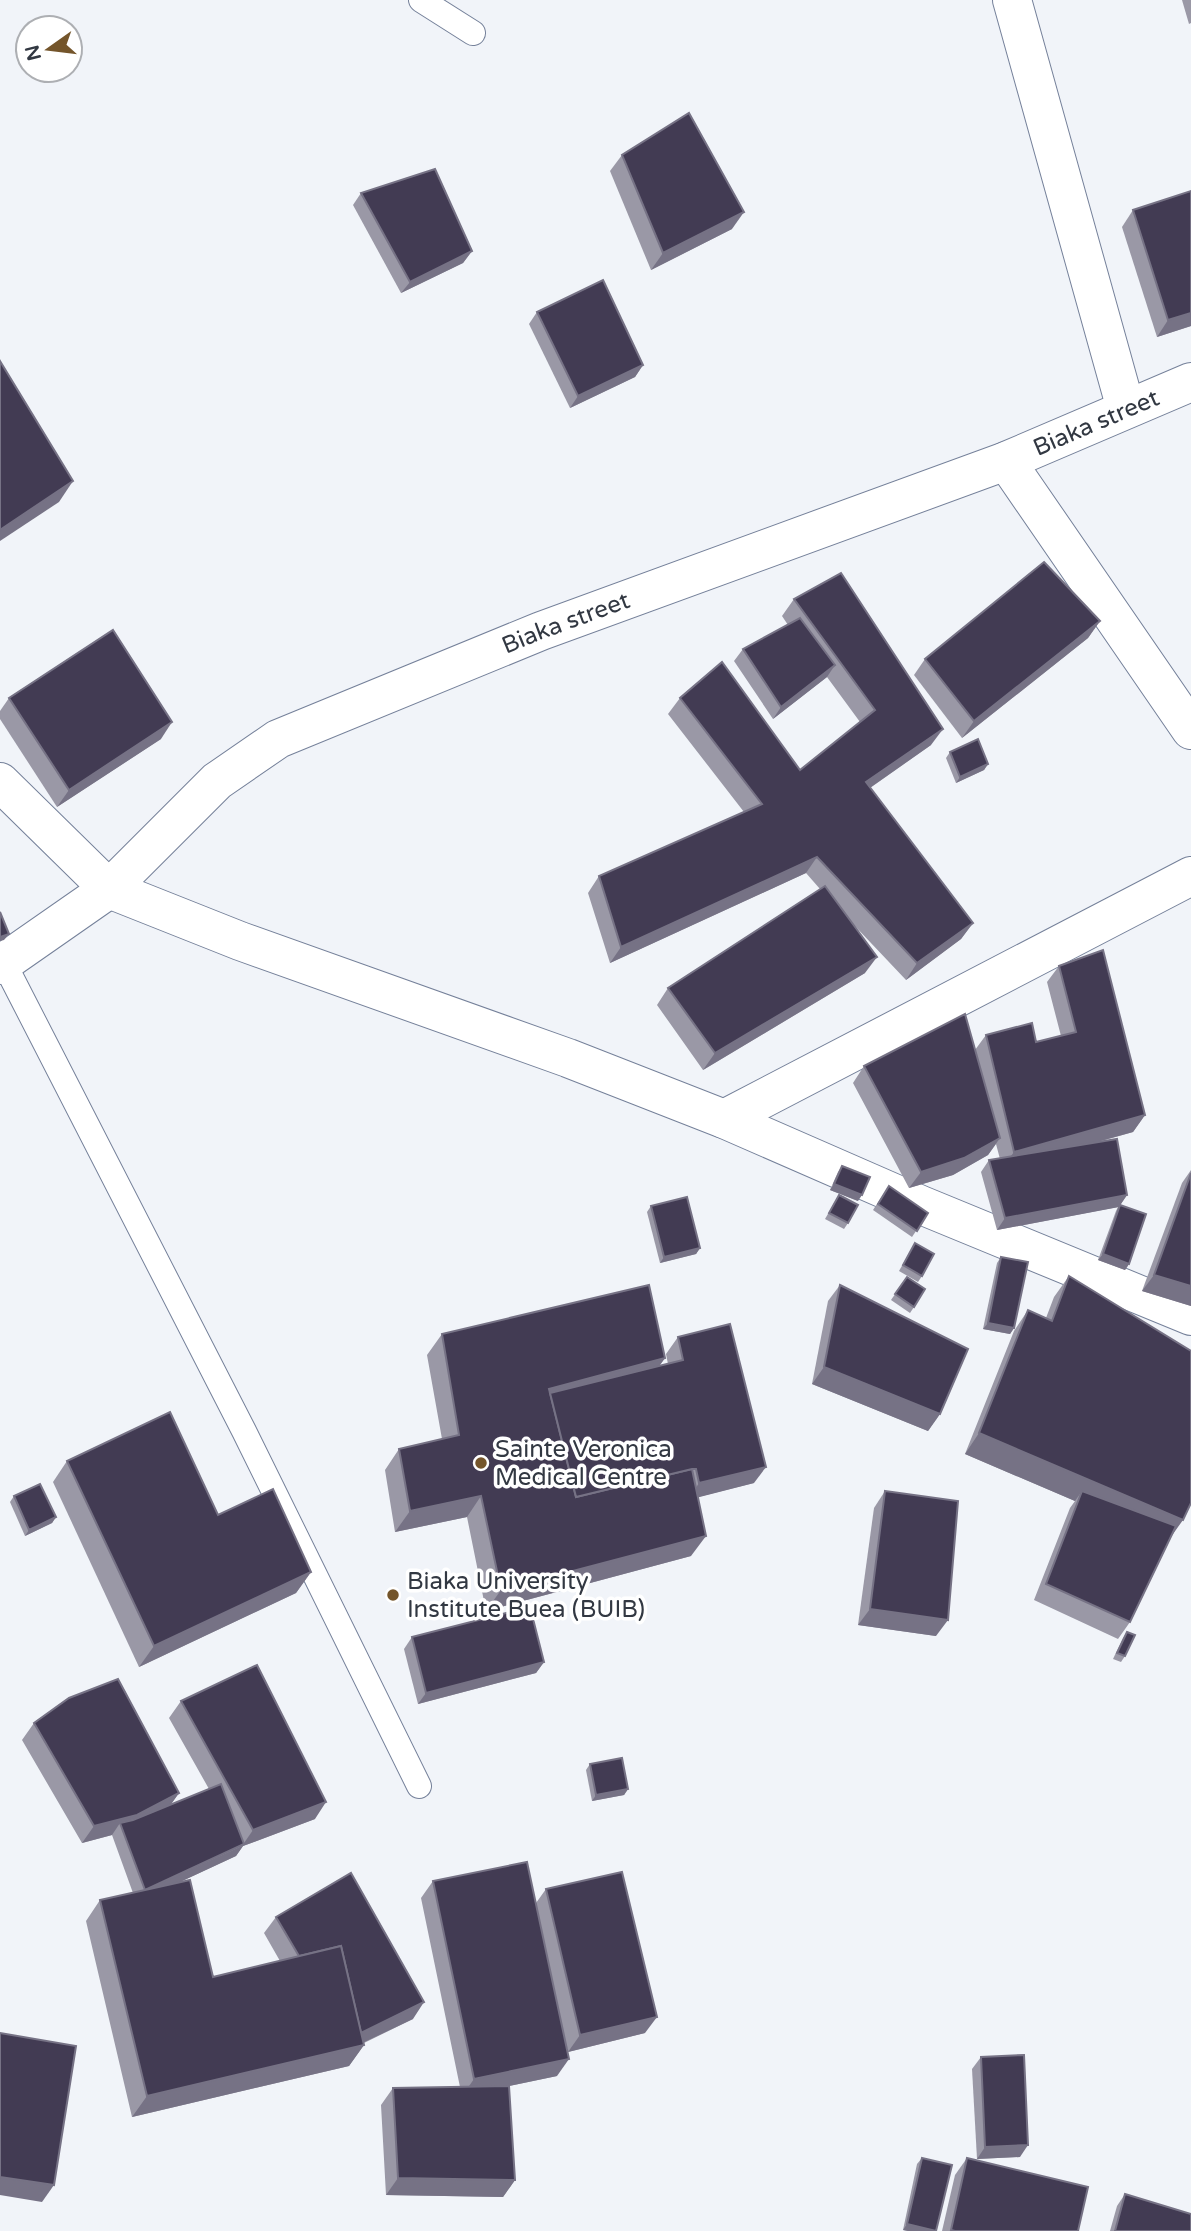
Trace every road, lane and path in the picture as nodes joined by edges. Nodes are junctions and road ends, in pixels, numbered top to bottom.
1 (421, 0) edge
2 (1012, 0) edge
3 (473, 33) dead end
4 (1191, 382) edge
5 (1126, 409) junction
6 (1006, 461) junction
7 (1191, 730) edge
8 (0, 782) edge
9 (1191, 876) edge
10 (109, 889) junction
11 (2, 964) edge
12 (724, 1119) junction
13 (1191, 1316) edge
14 (419, 1786) dead end

1 - 3 lane
2 - 5 street
4 - 5 street, Biaka street
5 - 6 street, Biaka street
6 - 7 street
6 - 10 street, Biaka street
8 - 10 street
9 - 12 street
10 - 11 street, Biaka street
10 - 12 street
11 - 14 lane
12 - 13 street

